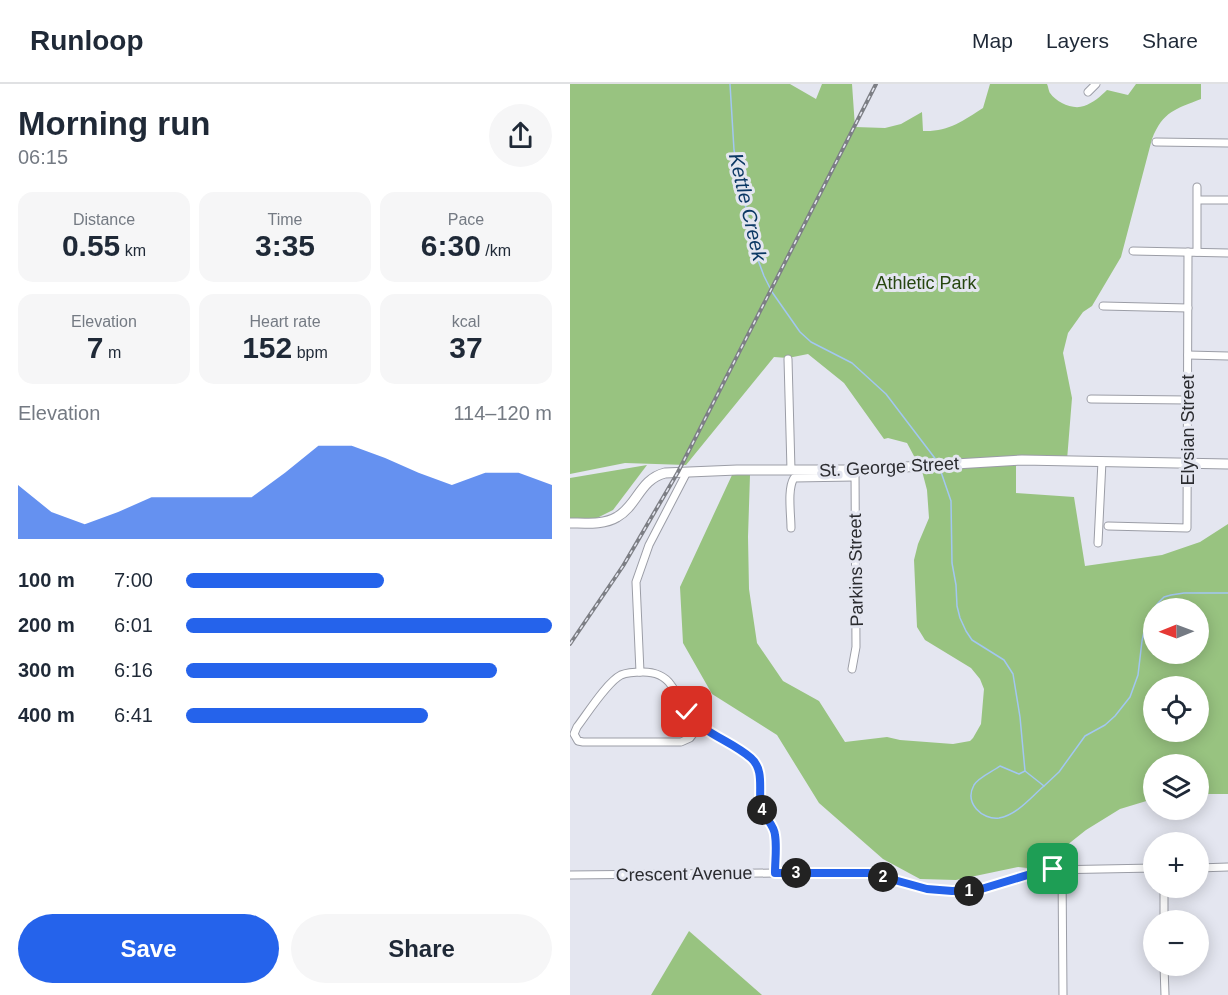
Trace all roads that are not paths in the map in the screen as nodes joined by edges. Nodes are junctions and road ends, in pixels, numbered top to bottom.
1 (1096, 84) edge
2 (1088, 92) dead end
3 (1156, 142) dead end
4 (1228, 143) edge
5 (1197, 187) dead end
6 (1198, 200) junction
7 (1228, 200) edge
8 (1133, 251) dead end
9 (1188, 252) junction
10 (1197, 252) junction
11 (1228, 253) edge
12 (1103, 306) dead end
13 (1188, 308) junction
14 (1188, 355) junction
15 (1228, 356) edge
16 (788, 359) dead end
17 (1091, 399) dead end
18 (1188, 400) junction
19 (1102, 461) junction
20 (1187, 463) junction
21 (1228, 464) edge
22 (791, 470) junction
23 (687, 472) junction
24 (854, 474) junction
25 (570, 523) edge
26 (1108, 526) dead end
27 (791, 528) dead end
28 (1098, 543) dead end
29 (852, 669) dead end
30 (640, 672) junction
31 (699, 726) junction
32 (1228, 867) edge
33 (1143, 868) edge
34 (1209, 868) edge
35 (1062, 869) junction
36 (775, 873) junction
37 (570, 875) edge
38 (1164, 976) edge
39 (1063, 995) edge
40 (1165, 995) edge

1 - 2 street
3 - 4 street
5 - 6 street
6 - 7 street
6 - 10 street
8 - 9 street
9 - 10 street
9 - 13 street, Elysian Street
10 - 11 street
12 - 13 street
13 - 14 street, Elysian Street
14 - 15 street
14 - 18 street, Elysian Street
16 - 22 street
17 - 18 street
18 - 20 street, Elysian Street
19 - 20 street, St. George Street
19 - 24 street, St. George Street
19 - 28 street
20 - 21 street, St. George Street
20 - 26 street, Elysian Street
22 - 23 street, St. George Street
22 - 24 street, St. George Street
23 - 25 street, St. George Street
23 - 30 street
24 - 27 street
24 - 29 street, Parkins Street
30 - 31 street
30 - 31 street
31 - 36 street
32 - 34 street
33 - 35 street, Crescent Avenue
35 - 36 street, Crescent Avenue
35 - 39 street
36 - 37 street, Crescent Avenue
38 - 40 street

